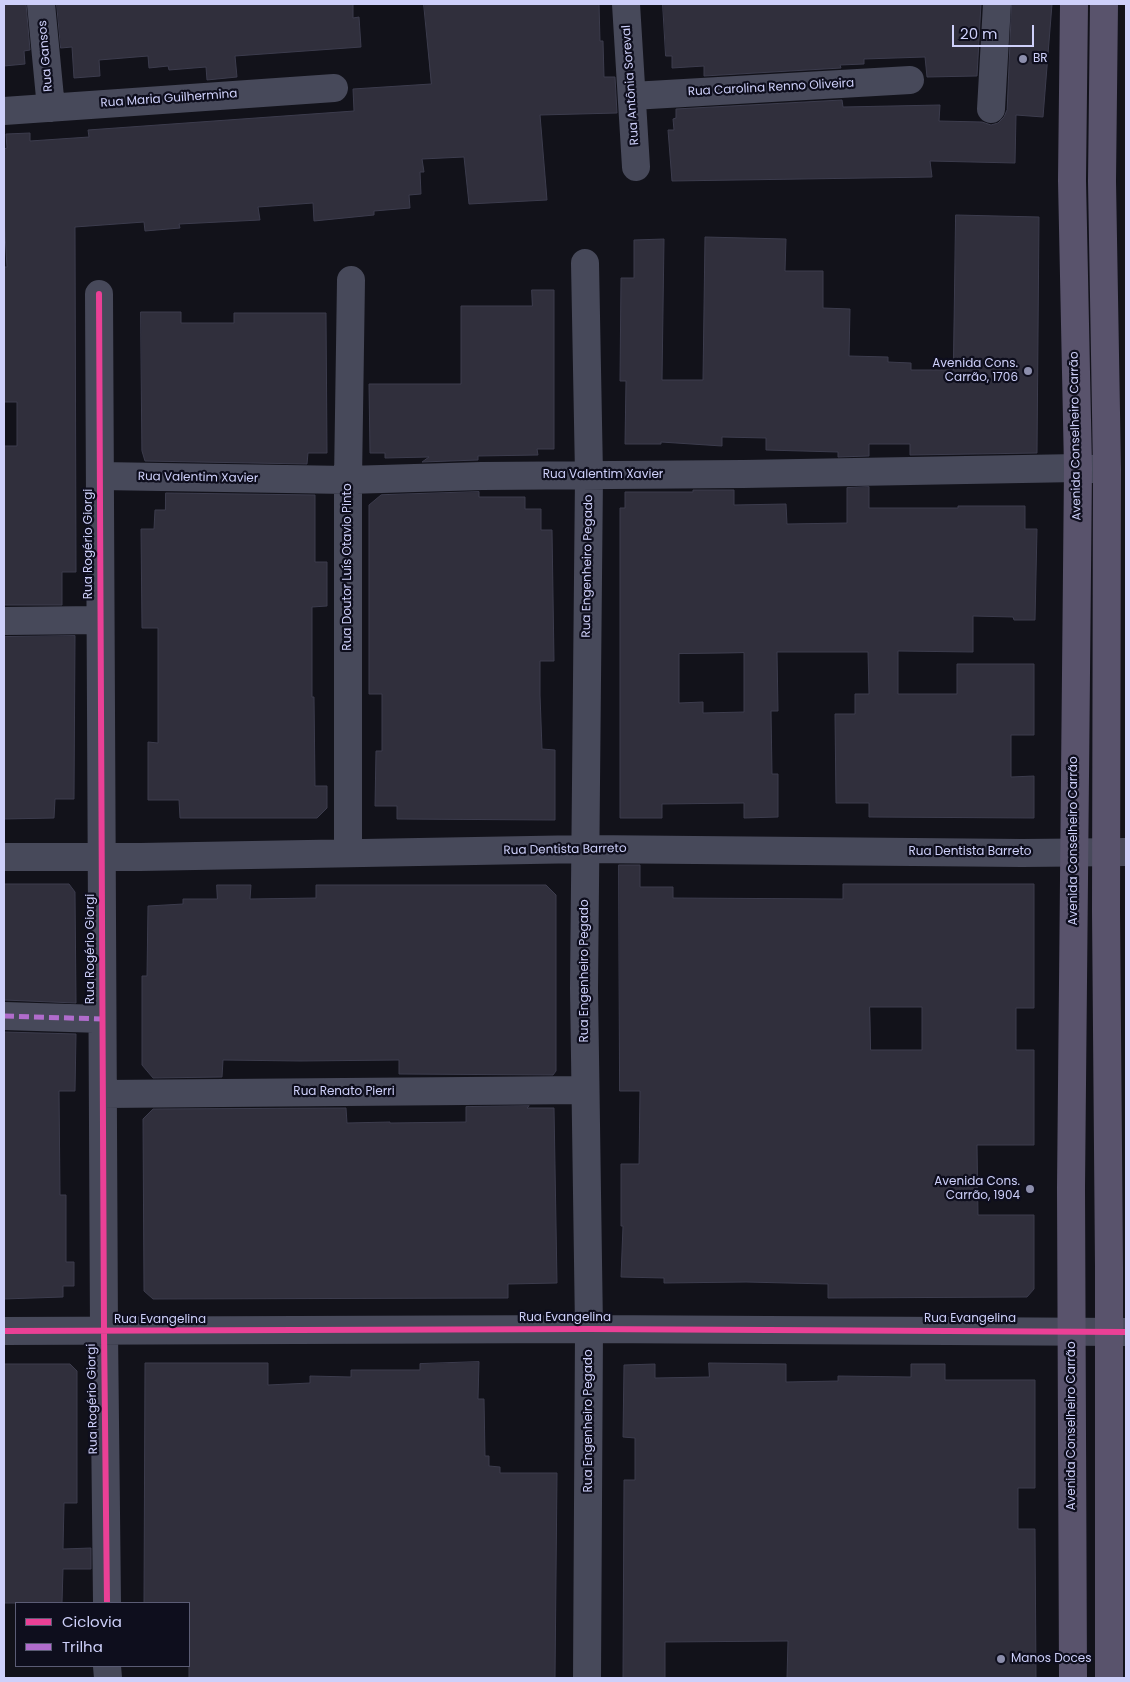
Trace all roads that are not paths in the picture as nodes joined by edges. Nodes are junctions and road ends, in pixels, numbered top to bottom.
1 (42, 4) edge
2 (626, 4) edge
3 (997, 4) edge
4 (1074, 4) edge
5 (1104, 4) edge
6 (910, 80) dead end
7 (334, 88) dead end
8 (632, 96) junction
9 (51, 108) junction
10 (991, 109) dead end
11 (4, 111) edge
12 (636, 166) dead end
13 (585, 263) dead end
14 (351, 280) dead end
15 (99, 294) dead end
16 (1078, 468) junction
17 (1107, 470) junction
18 (589, 475) junction
19 (100, 476) junction
20 (348, 480) junction
21 (100, 620) junction
22 (4, 621) edge
23 (586, 849) junction
24 (1116, 852) edge
25 (348, 853) junction
26 (1074, 853) junction
27 (4, 857) edge
28 (102, 858) junction
29 (4, 1016) edge
30 (102, 1019) junction
31 (585, 1090) junction
32 (103, 1094) junction
33 (589, 1329) junction
34 (4, 1331) edge
35 (104, 1331) junction
36 (1072, 1331) junction
37 (1118, 1332) edge
38 (1118, 1552) edge
39 (107, 1602) edge
40 (587, 1678) edge
41 (1073, 1678) edge
42 (1109, 1678) edge

1 - 9 street, Rua Gansos
2 - 8 street, Rua Antônia Soreval
3 - 10 street
4 - 16 main road, Avenida Conselheiro Carrão
5 - 17 main road
6 - 8 street, Rua Carolina Renno Oliveira
7 - 9 street, Rua Maria Guilhermina
8 - 12 street, Rua Antônia Soreval
9 - 11 street, Rua Maria Guilhermina
13 - 18 street, Rua Engenheiro Pegado
14 - 20 street, Rua Doutor Luís Otavio Pinto
15 - 19 street, Rua Rogério Giorgi
16 - 17 street, Rua Valentim Xavier
16 - 18 street, Rua Valentim Xavier
16 - 26 main road, Avenida Conselheiro Carrão
17 - 24 main road
18 - 20 street, Rua Valentim Xavier
18 - 23 street, Rua Engenheiro Pegado
19 - 20 street, Rua Valentim Xavier
19 - 21 street, Rua Rogério Giorgi
20 - 25 street, Rua Doutor Luís Otavio Pinto
21 - 22 street
21 - 28 street, Rua Rogério Giorgi
23 - 25 street, Rua Dentista Barreto
23 - 26 street, Rua Dentista Barreto
23 - 31 street, Rua Engenheiro Pegado
24 - 26 street, Rua Dentista Barreto
24 - 37 main road
25 - 28 street, Rua Dentista Barreto
26 - 36 main road, Avenida Conselheiro Carrão
27 - 28 street, Rua Dentista Barreto
28 - 30 street, Rua Rogério Giorgi
29 - 30 street
30 - 32 street, Rua Rogério Giorgi
31 - 32 street, Rua Renato Pierri
31 - 33 street, Rua Engenheiro Pegado
32 - 35 street, Rua Rogério Giorgi
33 - 35 street, Rua Evangelina
33 - 36 street, Rua Evangelina
33 - 40 street, Rua Engenheiro Pegado
34 - 35 street, Rua Evangelina
35 - 39 street, Rua Rogério Giorgi
36 - 37 street, Rua Evangelina
36 - 41 main road, Avenida Conselheiro Carrão
37 - 38 main road
38 - 42 main road

